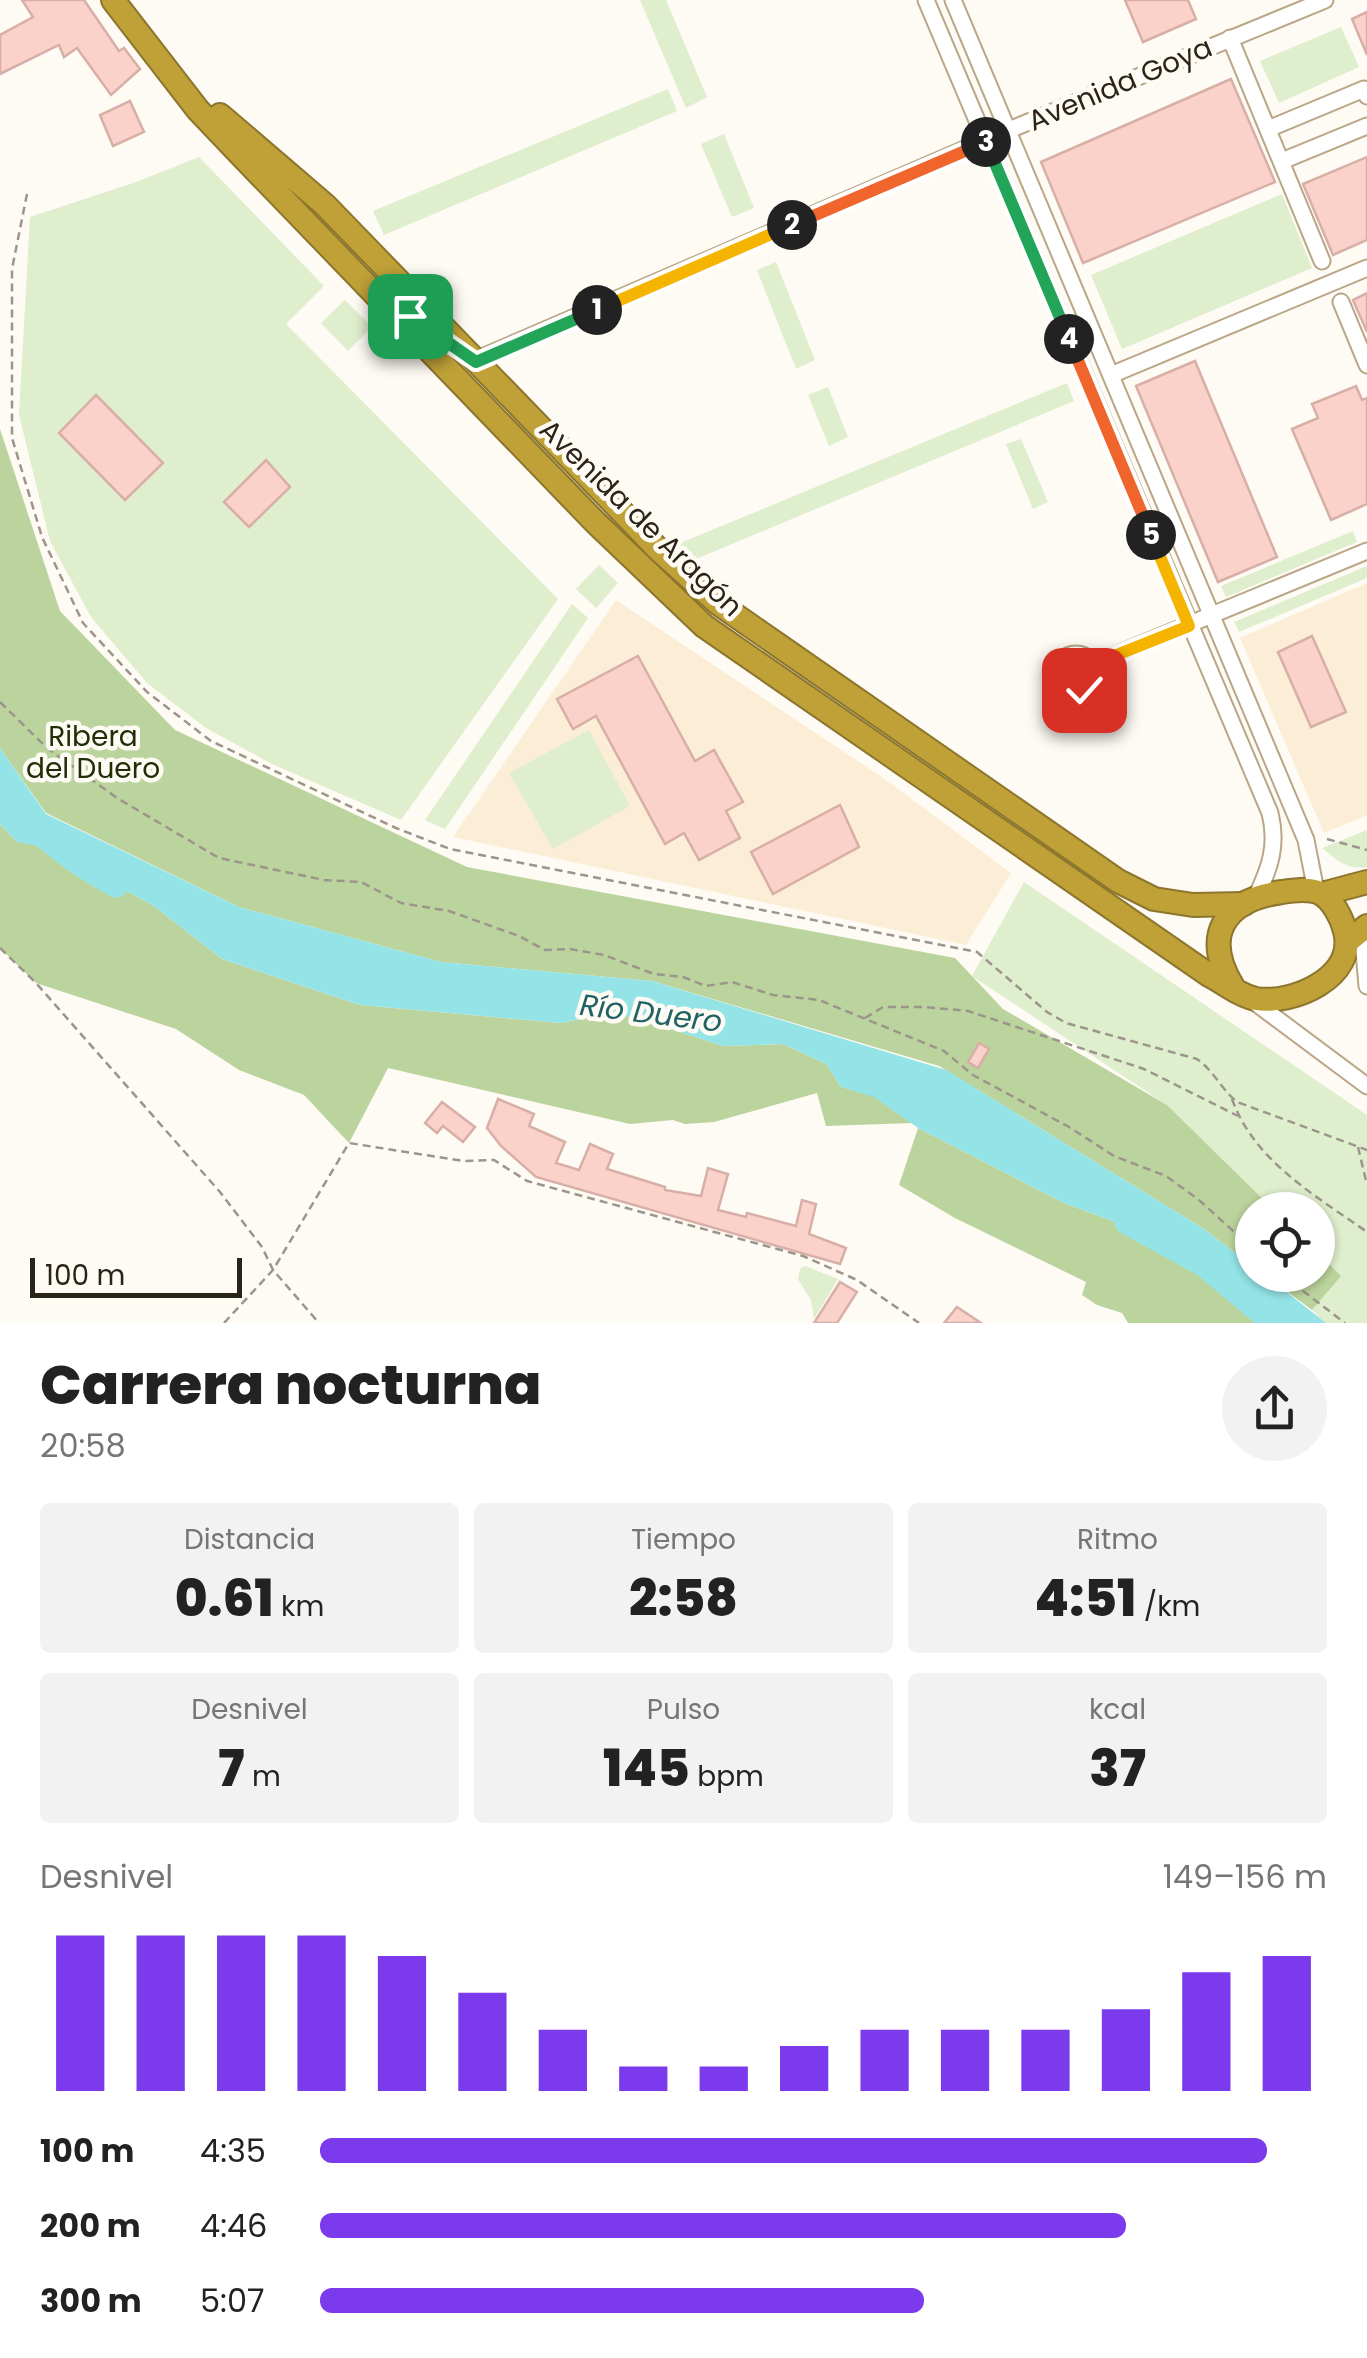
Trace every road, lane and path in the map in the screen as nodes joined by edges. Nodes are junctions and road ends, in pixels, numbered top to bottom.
1 (114, 0) edge
2 (926, 0) edge
3 (954, 0) edge
4 (1325, 0) edge
5 (138, 34) junction
6 (1230, 38) junction
7 (1367, 96) edge
8 (1367, 126) edge
9 (1268, 129) junction
10 (1010, 130) junction
11 (986, 140) junction
12 (1282, 162) junction
13 (27, 194) dead end
14 (1322, 261) dead end
15 (0, 268) edge
16 (1367, 268) edge
17 (12, 269) junction
18 (1341, 302) dead end
19 (398, 318) junction
20 (476, 362) junction
21 (1367, 364) edge
22 (1111, 376) junction
23 (1367, 551) edge
24 (1212, 616) junction
25 (1189, 626) junction
26 (1094, 664) dead end
27 (0, 702) edge
28 (1327, 839) dead end
29 (1367, 850) edge
30 (1367, 882) edge
31 (1319, 893) junction
32 (1250, 901) junction
33 (1355, 937) edge
34 (0, 948) edge
35 (1367, 988) edge
36 (1242, 993) junction
37 (864, 1019) junction
38 (1367, 1086) edge
39 (1231, 1097) junction
40 (1238, 1116) junction
41 (1358, 1146) junction
42 (1367, 1150) edge
43 (1367, 1184) edge
44 (1367, 1232) edge
45 (1235, 1233) edge
46 (273, 1270) junction
47 (1304, 1292) edge
48 (224, 1323) edge
49 (319, 1323) edge
50 (919, 1323) edge
51 (1345, 1323) edge

1 - 5 highway, Avenida de Aragón
2 - 11 street
3 - 10 street
4 - 6 street, Avenida Goya
5 - 19 highway, Avenida de Aragón
5 - 20 highway, Avenida de Aragón
6 - 9 street
6 - 10 street, Avenida Goya
7 - 9 street
8 - 12 street
9 - 12 street
10 - 11 street, Avenida Goya
10 - 22 street
11 - 20 street, Avenida Goya
11 - 25 street
12 - 14 street
13 - 17 path
15 - 17 path
16 - 22 street
17 - 39 path
18 - 21 street
19 - 20 street
19 - 36 highway, Avenida de Aragón
20 - 32 highway, Avenida de Aragón
22 - 24 street
23 - 24 street
24 - 25 street
24 - 31 street
25 - 26 street
25 - 32 street
27 - 37 path
28 - 29 path
30 - 31 highway
31 - 32 highway
31 - 33 highway
32 - 36 highway
33 - 35 street
33 - 35 street
33 - 36 highway
34 - 46 path
36 - 38 street
37 - 40 path
37 - 45 path
39 - 40 path
39 - 41 path
40 - 44 path
41 - 42 path
41 - 43 path
46 - 48 path
46 - 49 path
46 - 50 path
47 - 51 path

